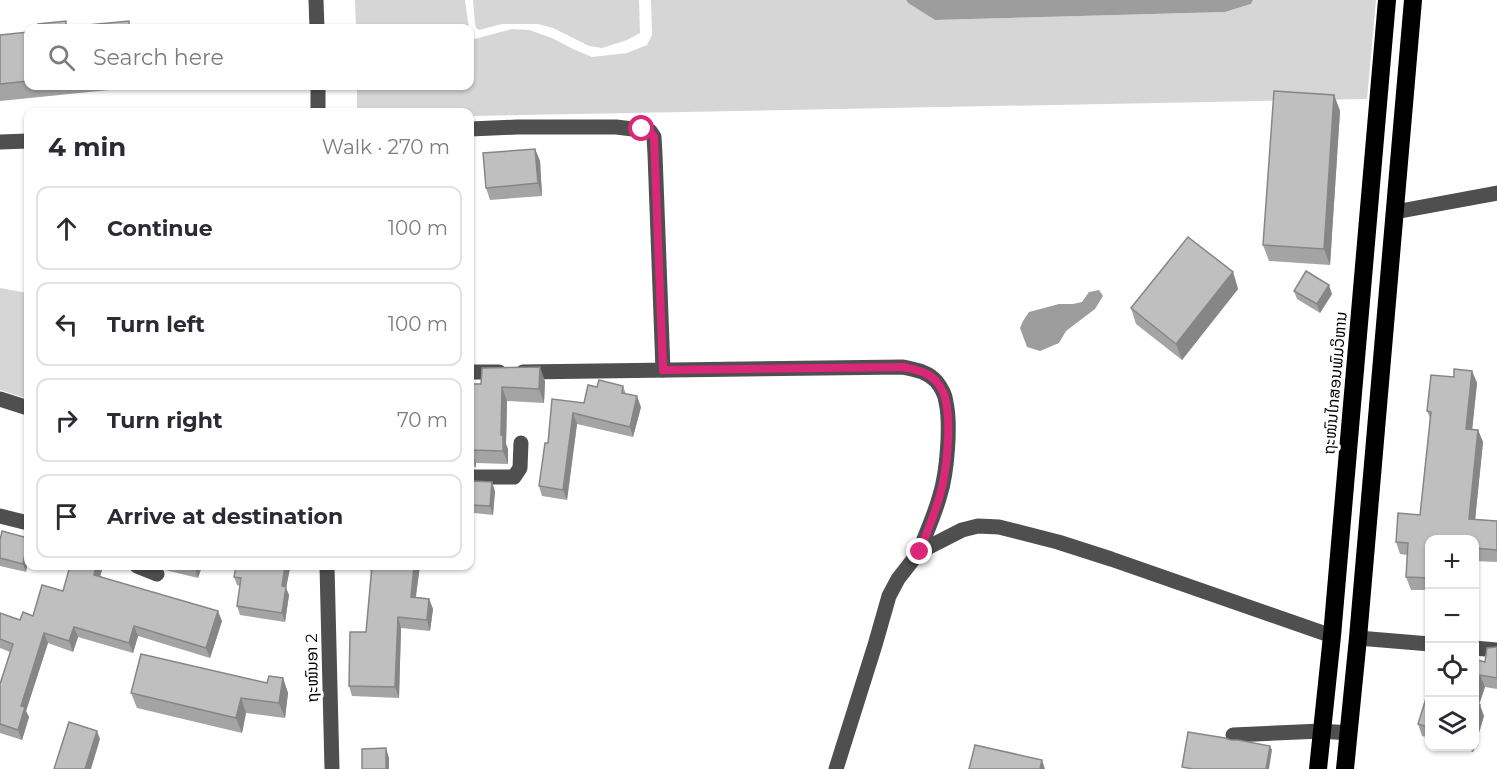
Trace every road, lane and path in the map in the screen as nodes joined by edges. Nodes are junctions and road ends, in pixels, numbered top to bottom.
1 (316, 0) edge
2 (1387, 0) edge
3 (1413, 0) edge
4 (317, 24) edge
5 (318, 90) edge
6 (318, 108) edge
7 (474, 129) edge
8 (24, 141) edge
9 (0, 142) edge
10 (1497, 194) edge
11 (1395, 212) junction
12 (663, 370) junction
13 (474, 372) edge
14 (0, 399) edge
15 (24, 407) edge
16 (521, 443) dead end
17 (474, 477) edge
18 (0, 516) edge
19 (24, 523) edge
20 (920, 552) junction
21 (147, 570) edge
22 (327, 570) edge
23 (157, 574) dead end
24 (1332, 636) junction
25 (1358, 638) junction
26 (1425, 644) edge
27 (1479, 648) edge
28 (1497, 650) edge
29 (1321, 731) junction
30 (1349, 733) junction
31 (1233, 735) dead end
32 (332, 769) edge
33 (836, 769) edge
34 (1318, 769) edge
35 (1345, 769) edge

1 - 4 street
2 - 24 highway, ຖະໜົນໄກສອນພົມວິຫານ
3 - 11 highway
5 - 6 street
7 - 12 street
8 - 9 street
10 - 11 street
11 - 25 highway
12 - 13 street
12 - 20 street
14 - 15 street
16 - 17 street
18 - 19 street
20 - 24 street
20 - 33 street
21 - 23 street
22 - 32 street, ຖະໜົນອາ 2
24 - 29 highway, ຖະໜົນໄກສອນພົມວິຫານ
25 - 26 street
25 - 30 highway
27 - 28 street
29 - 30 street
29 - 31 street
29 - 34 highway, ຖະໜົນໄກສອນພົມວິຫານ
30 - 35 highway

